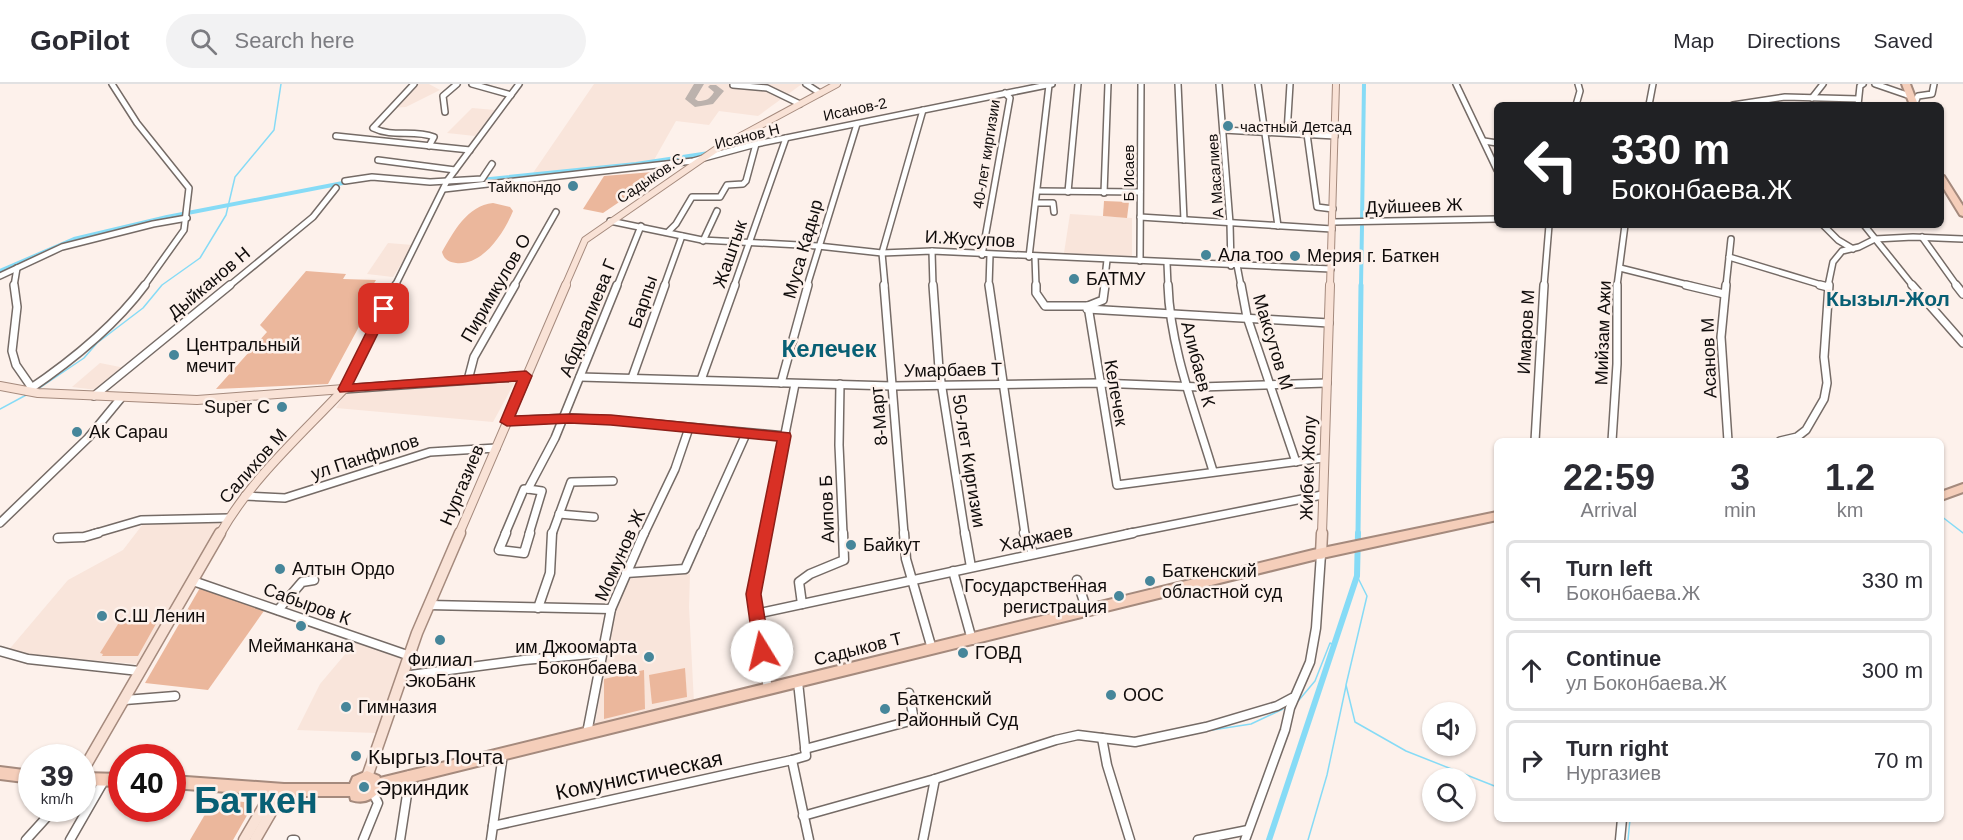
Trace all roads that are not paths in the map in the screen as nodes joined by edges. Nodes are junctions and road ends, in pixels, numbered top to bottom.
1 (112, 84) edge
2 (414, 84) edge
3 (457, 84) edge
4 (472, 84) edge
5 (519, 84) edge
6 (806, 84) edge
7 (837, 84) edge
8 (1033, 84) edge
9 (1050, 84) edge
10 (1078, 84) edge
11 (1108, 84) edge
12 (1141, 84) edge
13 (1178, 84) edge
14 (1219, 84) edge
15 (1258, 84) edge
16 (1290, 84) edge
17 (1336, 84) edge
18 (1456, 84) edge
19 (1578, 84) edge
20 (1653, 84) edge
21 (1823, 84) edge
22 (1863, 84) edge
23 (1875, 84) edge
24 (1906, 84) edge
25 (1934, 84) edge
26 (733, 85) edge
27 (820, 93) junction
28 (1005, 93) junction
29 (511, 95) junction
30 (1910, 96) junction
31 (1812, 98) junction
32 (1577, 102) edge
33 (1650, 102) edge
34 (1750, 102) edge
35 (1858, 102) edge
36 (1913, 102) edge
37 (1915, 102) edge
38 (800, 104) junction
39 (923, 110) junction
40 (445, 112) dead end
41 (857, 124) junction
42 (1223, 130) junction
43 (1264, 132) junction
44 (1287, 133) junction
45 (1307, 135) junction
46 (336, 136) dead end
47 (1335, 136) junction
48 (786, 138) junction
49 (1484, 141) junction
50 (1494, 143) edge
51 (756, 144) junction
52 (429, 146) junction
53 (716, 149) junction
54 (470, 150) junction
55 (703, 158) junction
56 (378, 160) dead end
57 (676, 163) junction
58 (1494, 163) edge
59 (492, 164) dead end
60 (455, 170) junction
61 (679, 175) junction
62 (345, 181) dead end
63 (1944, 183) edge
64 (446, 184) junction
65 (336, 188) dead end
66 (1037, 191) junction
67 (1068, 192) junction
68 (1140, 192) junction
69 (1104, 193) junction
70 (1036, 203) junction
71 (1333, 209) junction
72 (717, 211) dead end
73 (556, 212) dead end
74 (1054, 212) dead end
75 (1963, 213) edge
76 (1494, 215) edge
77 (1140, 217) junction
78 (187, 218) junction
79 (1486, 219) junction
80 (1494, 219) edge
81 (1184, 220) junction
82 (610, 221) junction
83 (1230, 223) junction
84 (642, 226) junction
85 (1278, 226) junction
86 (1332, 226) junction
87 (1549, 228) edge
88 (1625, 228) edge
89 (1826, 228) edge
90 (1866, 228) edge
91 (668, 232) junction
92 (682, 236) junction
93 (1922, 237) junction
94 (1731, 239) dead end
95 (1963, 239) edge
96 (1875, 240) junction
97 (703, 241) junction
98 (750, 243) junction
99 (818, 246) junction
100 (1853, 249) junction
101 (932, 251) junction
102 (882, 253) junction
103 (982, 255) junction
104 (990, 255) junction
105 (1032, 257) junction
106 (1729, 257) junction
107 (1107, 260) junction
108 (1140, 261) junction
109 (1167, 263) junction
110 (1234, 266) junction
111 (17, 268) junction
112 (1620, 268) junction
113 (1331, 269) junction
114 (0, 276) edge
115 (1828, 287) junction
116 (1724, 294) junction
117 (1963, 294) edge
118 (1087, 308) junction
119 (1169, 313) junction
120 (1247, 317) junction
121 (1329, 323) junction
122 (1963, 343) edge
123 (526, 376) junction
124 (580, 377) junction
125 (632, 378) junction
126 (468, 380) junction
127 (701, 380) junction
128 (1327, 382) junction
129 (781, 383) junction
130 (1098, 383) junction
131 (795, 384) junction
132 (840, 384) junction
133 (1270, 384) junction
134 (942, 385) junction
135 (1004, 385) junction
136 (1187, 385) junction
137 (0, 386) edge
138 (892, 387) junction
139 (344, 389) junction
140 (32, 391) junction
141 (94, 396) junction
142 (121, 398) junction
143 (562, 420) junction
144 (507, 422) junction
145 (689, 428) junction
146 (746, 434) junction
147 (785, 436) junction
148 (1535, 438) edge
149 (1612, 438) edge
150 (1728, 438) edge
151 (1793, 438) edge
152 (496, 447) junction
153 (1323, 458) junction
154 (1296, 462) junction
155 (1213, 471) junction
156 (613, 481) dead end
157 (1963, 488) edge
158 (528, 489) junction
159 (1322, 495) junction
160 (1944, 495) edge
161 (245, 496) junction
162 (11, 510) junction
163 (0, 511) edge
164 (559, 514) junction
165 (594, 517) dead end
166 (1494, 517) edge
167 (229, 518) junction
168 (0, 523) edge
169 (58, 538) dead end
170 (1034, 553) junction
171 (1317, 555) junction
172 (971, 567) junction
173 (953, 571) junction
174 (626, 573) junction
175 (193, 580) junction
176 (314, 580) dead end
177 (912, 580) junction
178 (1077, 580) dead end
179 (802, 604) junction
180 (429, 605) junction
181 (538, 608) junction
182 (611, 609) junction
183 (278, 610) junction
184 (1087, 611) junction
185 (756, 614) junction
186 (972, 640) junction
187 (932, 649) junction
188 (0, 651) edge
189 (602, 653) junction
190 (410, 656) junction
191 (140, 671) junction
192 (403, 676) junction
193 (798, 682) junction
194 (768, 689) junction
195 (909, 693) dead end
196 (175, 696) dead end
197 (1292, 698) junction
198 (125, 700) junction
199 (587, 733) junction
200 (1102, 738) junction
201 (96, 749) edge
202 (805, 749) junction
203 (503, 754) junction
204 (792, 760) junction
205 (0, 773) edge
206 (18, 775) edge
207 (410, 775) junction
208 (96, 779) edge
209 (105, 779) junction
210 (108, 779) edge
211 (935, 779) junction
212 (186, 783) edge
213 (371, 784) junction
214 (279, 789) junction
215 (803, 816) junction
216 (42, 822) edge
217 (1622, 822) edge
218 (494, 826) junction
219 (1248, 830) junction
220 (26, 840) edge
221 (70, 840) edge
222 (244, 840) edge
223 (255, 840) edge
224 (363, 840) edge
225 (400, 840) edge
226 (491, 840) edge
227 (809, 840) edge
228 (923, 840) edge
229 (1130, 840) edge
230 (1198, 840) edge
231 (1245, 840) edge
232 (1620, 840) edge

1 - 78 street
2 - 52 street
3 - 40 street
4 - 29 street
5 - 29 street, Салихов М
6 - 27 street
7 - 27 main road
8 - 53 street, Исанов-2
9 - 28 street, Исанов Н
9 - 66 street
10 - 67 street
11 - 69 street
12 - 68 street, Б Исаев
13 - 81 street
14 - 42 street, А Масалиев
15 - 43 street
16 - 44 street
17 - 47 main road, Жибек Жолу
18 - 49 street
19 - 32 street
20 - 33 street
21 - 31 street
22 - 35 street
23 - 30 street
24 - 30 highway
25 - 37 street
26 - 38 street
27 - 38 main road
28 - 39 street, Исанов Н
28 - 103 street, 40-лет киргизии
29 - 54 street, Салихов М
30 - 36 highway
31 - 34 street
31 - 35 street
38 - 53 main road
39 - 41 street, Исанов Н
39 - 102 street, 8-Март
41 - 48 street, Исанов Н
41 - 99 street, Муса Кадыр
42 - 43 street
42 - 83 street, А Масалиев
43 - 44 street
43 - 85 street
44 - 45 street
45 - 47 street
45 - 71 street
46 - 52 street
47 - 71 main road, Жибек Жолу
48 - 51 street, Исанов Н
48 - 98 street, Жаштык
49 - 50 street
49 - 58 street
51 - 55 street, Исанов Н
51 - 91 street
52 - 54 street
53 - 55 main road, Садыков.С
54 - 60 street, Салихов М
55 - 57 street, Исанов Н
55 - 61 main road, Садыков.С
56 - 60 street
57 - 61 street
57 - 64 street, Исанов Н
59 - 64 street
60 - 64 street, Салихов М
61 - 82 main road, Садыков.С
62 - 64 street
63 - 75 highway
64 - 139 street, Салихов М
65 - 141 street, Дыйканов Н
66 - 67 street
66 - 70 street
67 - 69 street
68 - 69 street
68 - 77 street, Б Исаев
70 - 74 street
70 - 105 street
71 - 86 main road, Жибек Жолу
72 - 97 street
73 - 126 street, Пиримкулов О
76 - 79 street
77 - 81 street, Дуйшеев Ж
77 - 108 street, Б Исаев
78 - 111 street
78 - 140 street
79 - 80 street, Дуйшеев Ж
79 - 86 street, Дуйшеев Ж
81 - 83 street, Дуйшеев Ж
82 - 84 street, И.Жусупов
82 - 123 main road, Нургазиев
83 - 85 street, Дуйшеев Ж
83 - 110 street, А Масалиев
84 - 91 street, И.Жусупов
84 - 124 street, Абдувалиева Г
85 - 86 street, Дуйшеев Ж
86 - 113 main road, Жибек Жолу
87 - 148 street, Имаров М
88 - 112 street, Мийзам Ажи
89 - 100 street
90 - 96 street
91 - 92 street, И.Жусупов
92 - 97 street, И.Жусупов
92 - 125 street, Барпы
93 - 95 street
93 - 96 street
93 - 117 street
94 - 106 street, Асанов М
96 - 100 street
96 - 122 street
97 - 98 street, И.Жусупов
98 - 99 street, И.Жусупов
98 - 127 street, Жаштык
99 - 102 street, И.Жусупов
99 - 129 street, Муса Кадыр
100 - 115 street
101 - 102 street, И.Жусупов
101 - 103 street, И.Жусупов
101 - 134 street, 50-лет Киргизии
102 - 138 street, 8-Март
103 - 104 street, И.Жусупов
104 - 105 street, И.Жусупов
104 - 135 street
105 - 107 street, И.Жусупов
105 - 118 street
106 - 115 street
106 - 116 street, Асанов М
107 - 108 street, И.Жусупов
107 - 118 street
108 - 109 street, И.Жусупов
109 - 110 street, И.Жусупов
109 - 119 street, Алибаев К
110 - 113 street, И.Жусупов
110 - 120 street, Максутов М
111 - 114 street
111 - 140 street
112 - 116 street
112 - 149 street, Мийзам Ажи
113 - 121 main road, Жибек Жолу
115 - 151 street
116 - 150 street, Асанов М
118 - 119 street
118 - 130 street, Келечек
119 - 120 street
119 - 136 street, Алибаев К
120 - 121 street
120 - 133 street, Максутов М
121 - 128 main road, Жибек Жолу
123 - 126 street
123 - 144 main road, Нургазиев
124 - 125 street, Умарбаев Т
124 - 143 street, Абдувалиева Г
125 - 127 street, Умарбаев Т
126 - 139 street
127 - 129 street, Умарбаев Т
128 - 133 street, Умарбаев Т
128 - 153 main road, Жибек Жолу
129 - 131 street, Умарбаев Т
130 - 135 street, Умарбаев Т
130 - 136 street, Умарбаев Т
130 - 155 street, Келечек
131 - 132 street, Умарбаев Т
131 - 147 street
132 - 138 street, Умарбаев Т
132 - 179 street, Аипов Б
133 - 136 street, Умарбаев Т
133 - 154 street, Максутов М
134 - 135 street, Умарбаев Т
134 - 138 street, Умарбаев Т
134 - 172 street, 50-лет Киргизии
135 - 170 street
136 - 155 street, Алибаев К
137 - 140 main road
138 - 177 street, 8-Март
139 - 142 main road
139 - 161 main road, Салихов М
140 - 141 main road
141 - 142 main road
142 - 162 street
143 - 144 street
143 - 145 street
143 - 158 street, Абдувалиева Г
144 - 152 main road, Нургазиев
145 - 146 street
145 - 174 street, Момунов Ж
146 - 147 street
146 - 174 street
147 - 185 street
152 - 161 street, ул Панфилов
152 - 180 main road, Нургазиев
153 - 154 street
153 - 159 main road, Жибек Жолу
154 - 155 street
156 - 164 street
157 - 160 highway
158 - 158 street, Абдувалиева Г
159 - 170 street, Хаджаев
159 - 171 main road, Жибек Жолу
161 - 167 main road, Салихов М
162 - 163 street
162 - 168 street
164 - 165 street
164 - 181 street
166 - 171 highway, Садыков Т
167 - 169 street
167 - 175 main road, Салихов М
170 - 172 street, Хаджаев
171 - 184 highway, Садыков Т
171 - 197 street, Жибек Жолу
172 - 173 street, Хаджаев
173 - 177 street, Хаджаев
173 - 186 street
174 - 182 street, Момунов Ж
175 - 183 street, Сабыров К
175 - 191 main road, Салихов М
176 - 183 street
177 - 179 street, Хаджаев
177 - 187 street, 8-Март
178 - 184 street
179 - 185 street, Хаджаев
180 - 181 street
180 - 190 main road, Нургазиев
181 - 182 street
182 - 189 street, Момунов Ж
183 - 190 street, Сабыров К
184 - 186 highway, Садыков Т
185 - 194 street
186 - 187 highway, Садыков Т
187 - 193 highway, Садыков Т
188 - 191 street
189 - 192 street
189 - 199 street, Момунов Ж
190 - 192 main road, Нургазиев
191 - 198 main road, Салихов М
192 - 213 main road, Нургазиев
193 - 194 highway, Садыков Т
193 - 202 street
194 - 199 highway, Садыков Т
195 - 202 street
196 - 198 street
197 - 200 street
197 - 219 street, Жибек Жолу
198 - 201 main road, Салихов М
199 - 203 highway, Садыков Т
200 - 211 street
200 - 229 street
202 - 204 street
203 - 207 highway, Садыков Т
203 - 218 street
204 - 215 street
204 - 218 street, Комунистическая
205 - 206 highway
207 - 213 highway, Садыков Т
207 - 225 street
208 - 209 highway
209 - 210 highway
209 - 221 street
211 - 215 street
211 - 228 street
212 - 214 highway
213 - 214 highway
213 - 224 street
214 - 222 main road
214 - 223 main road
215 - 227 street
216 - 220 street
217 - 232 street
218 - 226 street
219 - 230 street
219 - 231 street, Жибек Жолу

